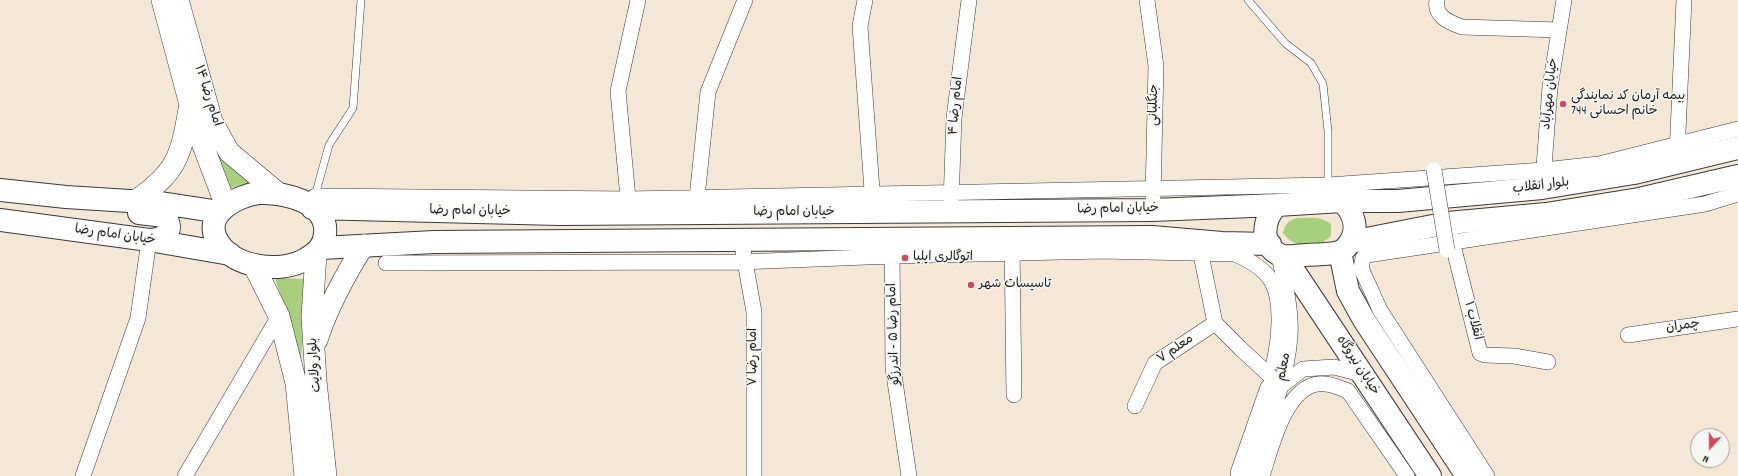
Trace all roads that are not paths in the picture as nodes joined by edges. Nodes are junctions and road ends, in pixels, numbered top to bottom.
1 (162, 0) edge
2 (178, 0) edge
3 (361, 0) edge
4 (638, 0) edge
5 (745, 0) edge
6 (865, 0) edge
7 (969, 0) edge
8 (1147, 0) edge
9 (1248, 0) edge
10 (1437, 0) edge
11 (1564, 0) edge
12 (1684, 0) edge
13 (1559, 30) junction
14 (190, 104) junction
15 (1738, 129) edge
16 (1738, 148) edge
17 (1678, 154) junction
18 (1434, 170) dead end
19 (1738, 176) edge
20 (1543, 179) junction
21 (1153, 188) junction
22 (0, 190) edge
23 (278, 193) junction
24 (1738, 194) edge
25 (1333, 196) junction
26 (66, 197) junction
27 (135, 201) junction
28 (1398, 201) junction
29 (313, 202) junction
30 (951, 202) junction
31 (873, 203) junction
32 (696, 205) junction
33 (1277, 205) junction
34 (629, 206) junction
35 (223, 209) junction
36 (1202, 209) junction
37 (368, 210) junction
38 (1152, 210) junction
39 (0, 220) edge
40 (1402, 232) junction
41 (741, 239) junction
42 (1449, 239) junction
43 (149, 240) junction
44 (434, 242) junction
45 (364, 245) junction
46 (1201, 245) junction
47 (1012, 246) junction
48 (892, 247) junction
49 (1346, 247) junction
50 (318, 250) junction
51 (1278, 252) junction
52 (230, 254) junction
53 (745, 262) junction
54 (386, 263) dead end
55 (253, 264) junction
56 (280, 316) junction
57 (1738, 319) edge
58 (1364, 320) junction
59 (1215, 323) junction
60 (1628, 335) dead end
61 (1338, 337) junction
62 (314, 350) junction
63 (1274, 362) dead end
64 (1548, 362) dead end
65 (1361, 374) junction
66 (316, 381) junction
67 (296, 383) junction
68 (1275, 386) junction
69 (1014, 395) dead end
70 (1135, 406) dead end
71 (1244, 474) edge
72 (83, 476) edge
73 (185, 476) edge
74 (305, 476) edge
75 (326, 476) edge
76 (754, 476) edge
77 (909, 476) edge
78 (1262, 476) edge
79 (1407, 476) edge
80 (1430, 476) edge
81 (1467, 476) edge
82 (1487, 476) edge

1 - 14 main road, امام رضا ۱۴
2 - 23 main road, امام رضا ۱۴
3 - 29 lane
4 - 34 street
5 - 32 street
6 - 31 street
7 - 30 street, امام رضا ۴
8 - 21 street, جنگلبانی
9 - 25 lane
10 - 13 street
11 - 13 street, خیابان مهرآباد
12 - 17 street
13 - 20 street, خیابان مهرآباد
14 - 27 main road
14 - 35 main road, امام رضا ۱۴
15 - 17 street
16 - 17 main road, بلوار انقلاب
17 - 20 main road, بلوار انقلاب
18 - 42 street, bridge
19 - 42 main road, بلوار انقلاب
20 - 25 street
20 - 28 main road, بلوار انقلاب
21 - 25 street
21 - 30 street
21 - 38 street, جنگلبانی
22 - 26 main road
23 - 29 main road
23 - 35 main road
24 - 42 street
25 - 28 main road, بلوار انقلاب
25 - 33 main road, بلوار انقلاب
25 - 49 main road
26 - 27 main road
26 - 43 main road
27 - 35 main road
28 - 40 main road
29 - 34 street
29 - 37 main road, خیابان امام رضا
29 - 50 main road
30 - 31 main road, خیابان امام رضا
30 - 38 main road, خیابان امام رضا
31 - 32 main road, خیابان امام رضا
32 - 34 main road, خیابان امام رضا
33 - 36 main road, خیابان امام رضا
33 - 51 main road, خیابان نیروگاه
34 - 37 main road, خیابان امام رضا
35 - 52 main road
36 - 38 main road, خیابان امام رضا
36 - 46 main road
37 - 44 main road
39 - 43 main road, خیابان امام رضا
40 - 42 main road, بلوار انقلاب
40 - 49 main road, بلوار انقلاب
41 - 44 main road, خیابان امام رضا
41 - 48 main road, خیابان امام رضا
41 - 53 street, امام رضا ۷
42 - 64 street, انقلاب ۱
42 - 82 street
43 - 52 main road, خیابان امام رضا
43 - 72 street
44 - 45 main road, خیابان امام رضا
45 - 50 main road, خیابان امام رضا
45 - 62 main road
46 - 47 main road, خیابان امام رضا
46 - 51 main road, خیابان امام رضا
46 - 59 street
46 - 63 street
47 - 48 main road, خیابان امام رضا
47 - 69 street
48 - 53 street
48 - 77 street, امام رضا ۵ - اندرزگو
49 - 51 main road, بلوار انقلاب
49 - 58 main road
50 - 55 main road
50 - 62 main road, بلوار ولایت
51 - 61 main road, خیابان نیروگاه
51 - 68 street, معلم
52 - 55 main road
53 - 54 street
53 - 76 street, امام رضا ۷
55 - 56 main road, بلوار ولایت
56 - 67 main road, بلوار ولایت
56 - 73 street
57 - 60 street, چمران
58 - 61 main road
58 - 81 main road
59 - 68 street
59 - 70 street, معلم ۷
61 - 65 main road, خیابان نیروگاه
62 - 66 main road, بلوار ولایت
65 - 68 street
65 - 80 main road, خیابان نیروگاه
66 - 67 main road
66 - 75 main road, بلوار ولایت
67 - 74 main road, بلوار ولایت
68 - 71 street, معلم
78 - 79 street

